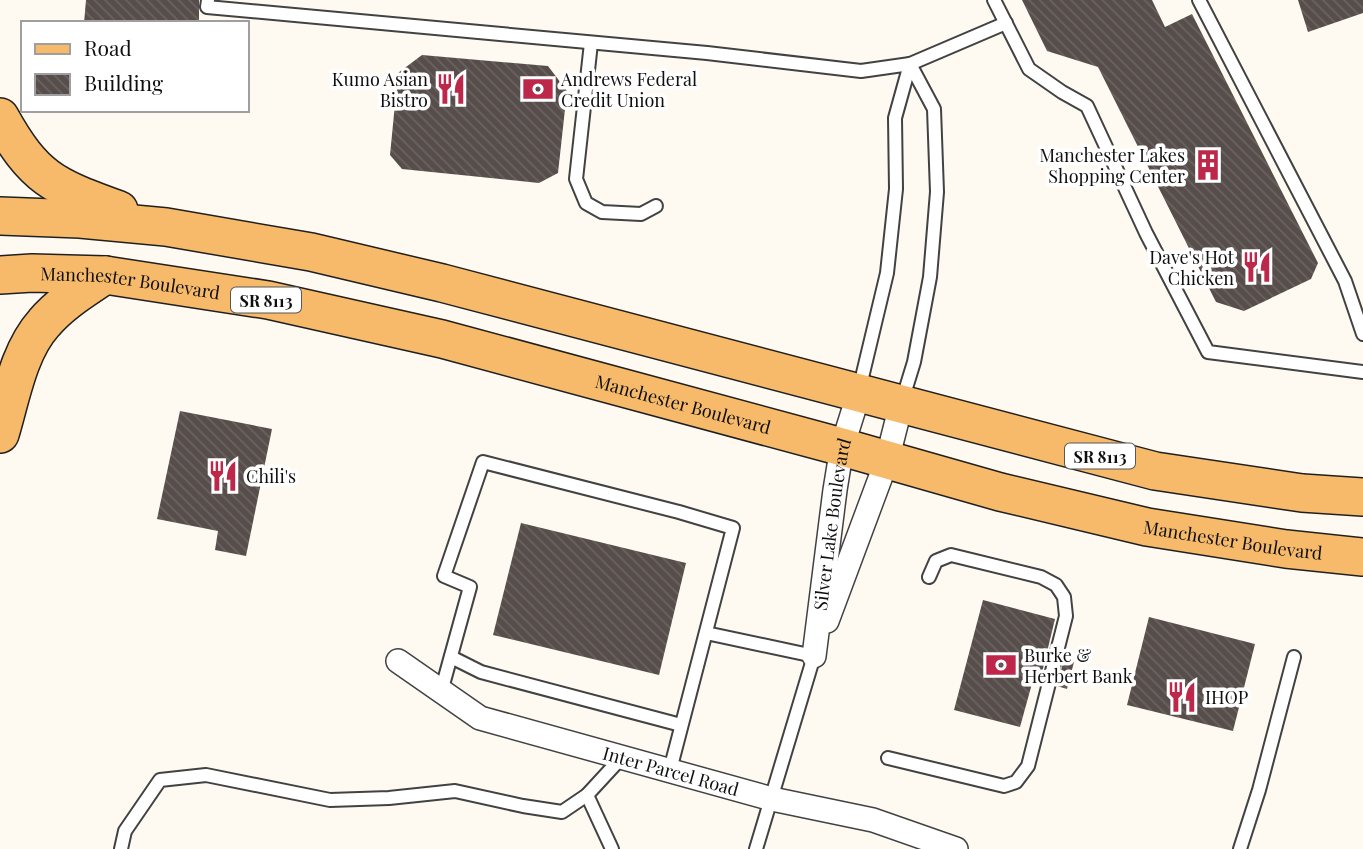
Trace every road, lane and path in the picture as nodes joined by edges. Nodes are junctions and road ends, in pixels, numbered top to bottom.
1 (208, 0) edge
2 (994, 0) edge
3 (1199, 0) edge
4 (1006, 23) junction
5 (591, 43) junction
6 (910, 64) junction
7 (0, 117) edge
8 (656, 205) dead end
9 (0, 216) edge
10 (166, 227) junction
11 (0, 275) edge
12 (105, 275) junction
13 (1363, 334) edge
14 (1363, 373) edge
15 (859, 393) junction
16 (901, 405) junction
17 (0, 434) edge
18 (842, 447) junction
19 (887, 460) junction
20 (1363, 496) edge
21 (1363, 557) edge
22 (929, 577) dead end
23 (706, 633) junction
24 (814, 656) junction
25 (451, 657) junction
26 (1294, 657) dead end
27 (398, 661) dead end
28 (442, 692) junction
29 (681, 725) junction
30 (622, 757) junction
31 (888, 758) dead end
32 (670, 771) junction
33 (587, 795) junction
34 (772, 799) junction
35 (121, 849) edge
36 (612, 849) edge
37 (756, 849) edge
38 (956, 849) edge
39 (1240, 849) edge

1 - 5 lane
2 - 4 lane
3 - 13 lane
4 - 6 lane
4 - 14 lane
5 - 6 lane
5 - 8 lane
6 - 15 lane
6 - 16 lane
7 - 10 main road
9 - 10 main road, SR 8113
10 - 15 main road, SR 8113
11 - 12 main road, Manchester Boulevard / SR 8113
12 - 17 main road
12 - 18 main road, Manchester Boulevard / SR 8113
15 - 16 main road, SR 8113
15 - 18 street, Silver Lake Boulevard
16 - 19 street, Silver Lake Boulevard
16 - 20 main road, SR 8113
18 - 19 main road, Manchester Boulevard / SR 8113
18 - 24 street, Silver Lake Boulevard
19 - 21 main road, Manchester Boulevard / SR 8113
19 - 24 street, Silver Lake Boulevard
22 - 31 lane
23 - 24 lane
23 - 25 lane
23 - 29 lane
24 - 34 lane, Silver Lake Boulevard
25 - 28 lane
25 - 29 lane
26 - 39 lane
27 - 28 street, Inter Parcel Road
28 - 30 street, Inter Parcel Road
29 - 32 lane
30 - 32 street, Inter Parcel Road
30 - 33 lane
32 - 34 street, Inter Parcel Road
33 - 35 lane
33 - 36 lane
34 - 37 lane, Silver Lake Boulevard
34 - 38 street, Inter Parcel Road

